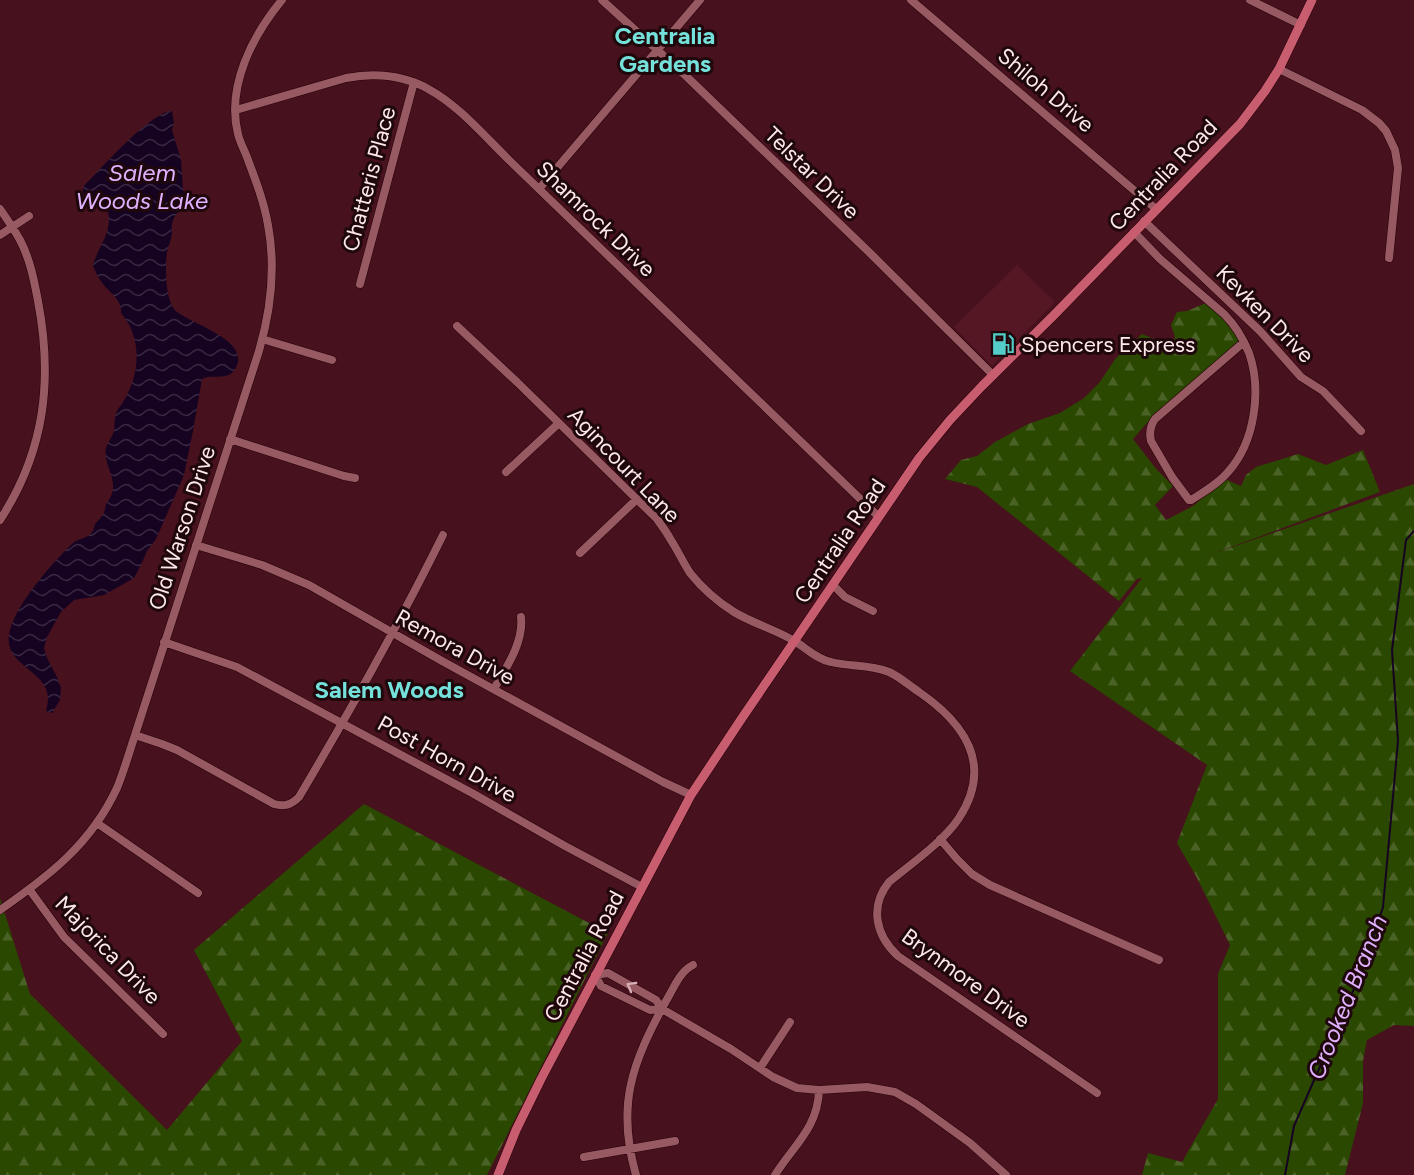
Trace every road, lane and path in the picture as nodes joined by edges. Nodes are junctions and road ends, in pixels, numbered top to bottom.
1 (282, 0) edge
2 (602, 0) edge
3 (700, 0) edge
4 (911, 0) edge
5 (1250, 0) edge
6 (1312, 0) edge
7 (1301, 25) junction
8 (658, 50) junction
9 (1279, 69) junction
10 (414, 82) junction
11 (236, 111) junction
12 (539, 189) junction
13 (1156, 208) junction
14 (0, 209) edge
15 (28, 216) dead end
16 (1144, 221) junction
17 (12, 227) junction
18 (1134, 231) junction
19 (0, 235) edge
20 (1389, 258) dead end
21 (360, 284) dead end
22 (457, 326) dead end
23 (262, 339) junction
24 (1244, 342) junction
25 (332, 360) dead end
26 (993, 375) junction
27 (559, 423) junction
28 (1360, 431) dead end
29 (230, 439) junction
30 (506, 472) dead end
31 (355, 478) dead end
32 (637, 499) junction
33 (879, 517) junction
34 (0, 520) edge
35 (443, 535) dead end
36 (196, 545) junction
37 (580, 553) dead end
38 (833, 585) junction
39 (873, 611) dead end
40 (521, 616) dead end
41 (392, 632) junction
42 (795, 641) junction
43 (164, 642) junction
44 (494, 689) junction
45 (342, 723) junction
46 (135, 735) junction
47 (691, 795) junction
48 (97, 823) junction
49 (940, 839) junction
50 (642, 887) junction
51 (29, 889) junction
52 (198, 894) dead end
53 (0, 910) edge
54 (1159, 960) dead end
55 (693, 965) dead end
56 (595, 975) junction
57 (662, 1009) junction
58 (790, 1022) dead end
59 (163, 1034) dead end
60 (760, 1068) junction
61 (819, 1090) junction
62 (1097, 1093) dead end
63 (675, 1141) dead end
64 (630, 1149) junction
65 (584, 1157) dead end
66 (498, 1175) edge
67 (636, 1175) edge
68 (775, 1175) edge
69 (1006, 1175) edge

1 - 11 street, Old Warson Drive
2 - 8 street, Telstar Drive
3 - 8 street
4 - 13 street, Shiloh Drive
5 - 7 street
6 - 7 main road, Centralia Road
7 - 9 main road, Centralia Road
8 - 12 street
8 - 26 street, Telstar Drive
9 - 13 main road, Centralia Road
9 - 20 street
10 - 11 street, Shamrock Drive
10 - 12 street, Shamrock Drive
10 - 21 street, Chatteris Place
11 - 23 street, Old Warson Drive
12 - 33 street, Shamrock Drive
13 - 16 main road, Centralia Road
14 - 17 street
15 - 17 street
16 - 18 main road, Centralia Road
16 - 28 street, Kevken Drive
17 - 19 street
17 - 34 street
18 - 24 street
18 - 26 main road, Centralia Road
22 - 27 street, Agincourt Lane
23 - 25 street
23 - 29 street, Old Warson Drive
24 - 24 street
26 - 33 main road, Centralia Road
27 - 30 street
27 - 32 street, Agincourt Lane
29 - 31 street
29 - 36 street, Old Warson Drive
32 - 37 street
32 - 42 street, Agincourt Lane
33 - 38 main road, Centralia Road
35 - 41 street
36 - 41 street, Remora Drive
36 - 43 street, Old Warson Drive
38 - 39 street
38 - 42 main road, Centralia Road
40 - 44 street
41 - 44 street, Remora Drive
41 - 45 street
42 - 47 main road, Centralia Road
42 - 49 street, Brynmore Drive
43 - 45 street, Post Horn Drive
43 - 46 street, Old Warson Drive
44 - 47 street, Remora Drive
45 - 46 street
45 - 50 street, Post Horn Drive
46 - 48 street, Old Warson Drive
47 - 50 main road, Centralia Road
48 - 51 street, Old Warson Drive
48 - 52 street
49 - 54 street
49 - 62 street, Brynmore Drive
50 - 56 main road, Centralia Road
51 - 53 street, Old Warson Drive
51 - 59 street, Majorica Drive
55 - 57 street
57 -> 56 street
56 - 57 street
56 - 66 main road, Centralia Road
57 - 60 street
57 - 64 street
58 - 60 street
60 - 61 street
61 - 68 street
61 - 69 street
63 - 64 street
64 - 65 street
64 - 67 street

